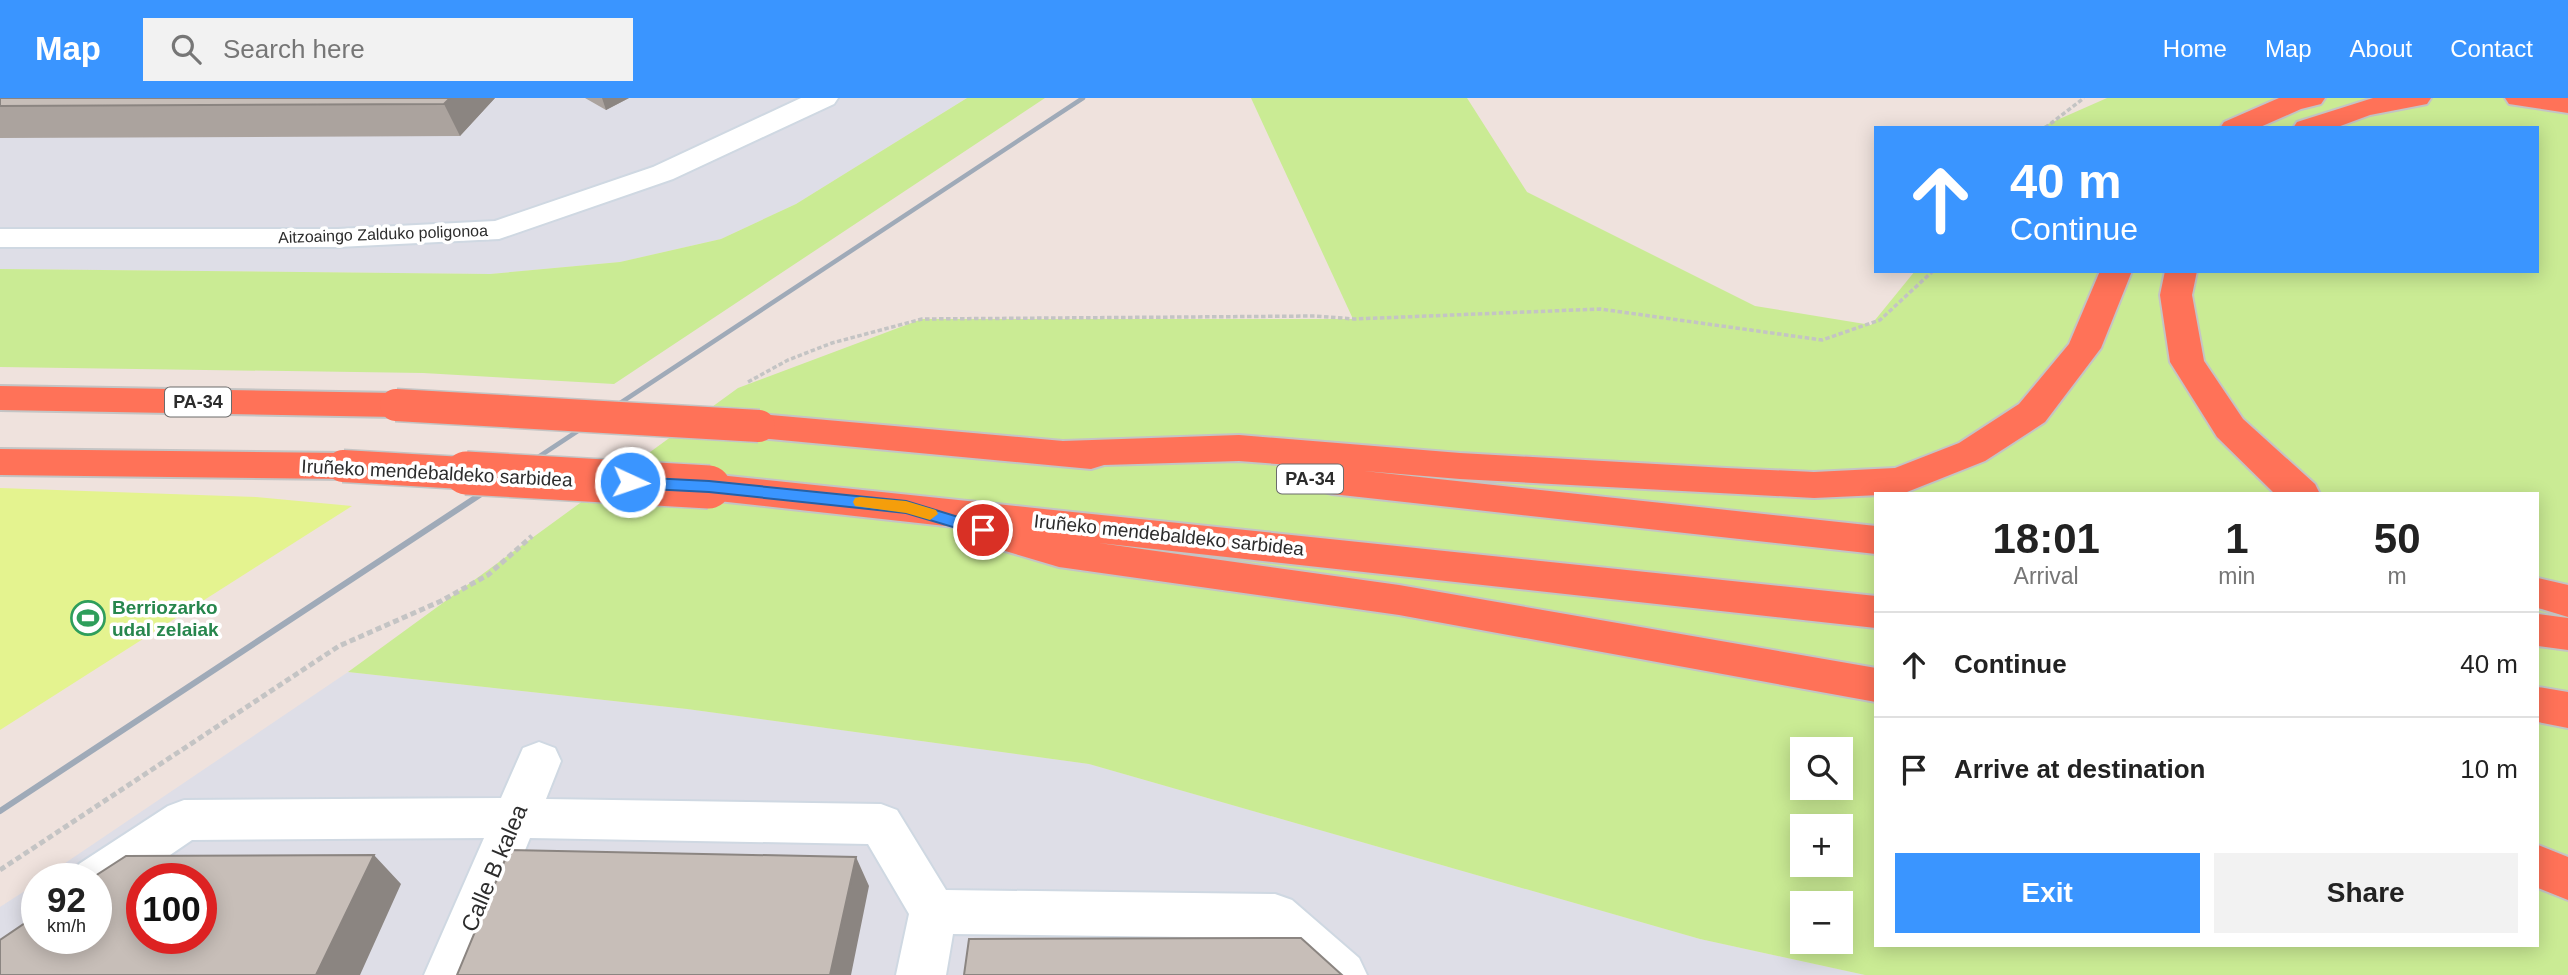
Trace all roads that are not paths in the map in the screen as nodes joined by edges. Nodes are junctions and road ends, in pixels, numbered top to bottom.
1 (824, 98) edge
2 (2311, 98) edge
3 (2417, 98) edge
4 (2518, 98) edge
5 (2568, 104) edge
6 (2239, 126) edge
7 (2313, 126) edge
8 (0, 238) edge
9 (2115, 273) edge
10 (2181, 273) edge
11 (0, 398) edge
12 (1065, 453) junction
13 (0, 462) edge
14 (2299, 492) edge
15 (906, 507) junction
16 (1874, 540) edge
17 (2539, 593) edge
18 (2568, 601) edge
19 (1874, 612) edge
20 (2539, 630) edge
21 (2568, 634) edge
22 (1874, 685) edge
23 (2539, 705) edge
24 (2568, 710) edge
25 (539, 761) dead end
26 (515, 818) junction
27 (2539, 866) edge
28 (112, 868) edge
29 (2568, 879) edge
30 (933, 912) junction
31 (449, 975) edge
32 (921, 975) edge
33 (1342, 975) edge

1 - 8 street, Aitzoaingo Zalduko poligonoa
2 - 6 highway
3 - 7 highway
4 - 5 highway
9 - 12 highway
10 - 14 highway
11 - 12 highway, PA-34, bridge
12 - 16 highway, PA-34
13 - 15 highway, Iruñeko mendebaldeko sarbidea, bridge
15 - 19 highway, Iruñeko mendebaldeko sarbidea
15 - 22 highway
17 - 18 highway
20 - 21 highway
23 - 24 highway
25 - 26 street, Calle B kalea
26 - 28 street
26 - 30 street
26 - 31 street, Calle B kalea
27 - 29 highway
30 - 32 street
30 - 33 street

